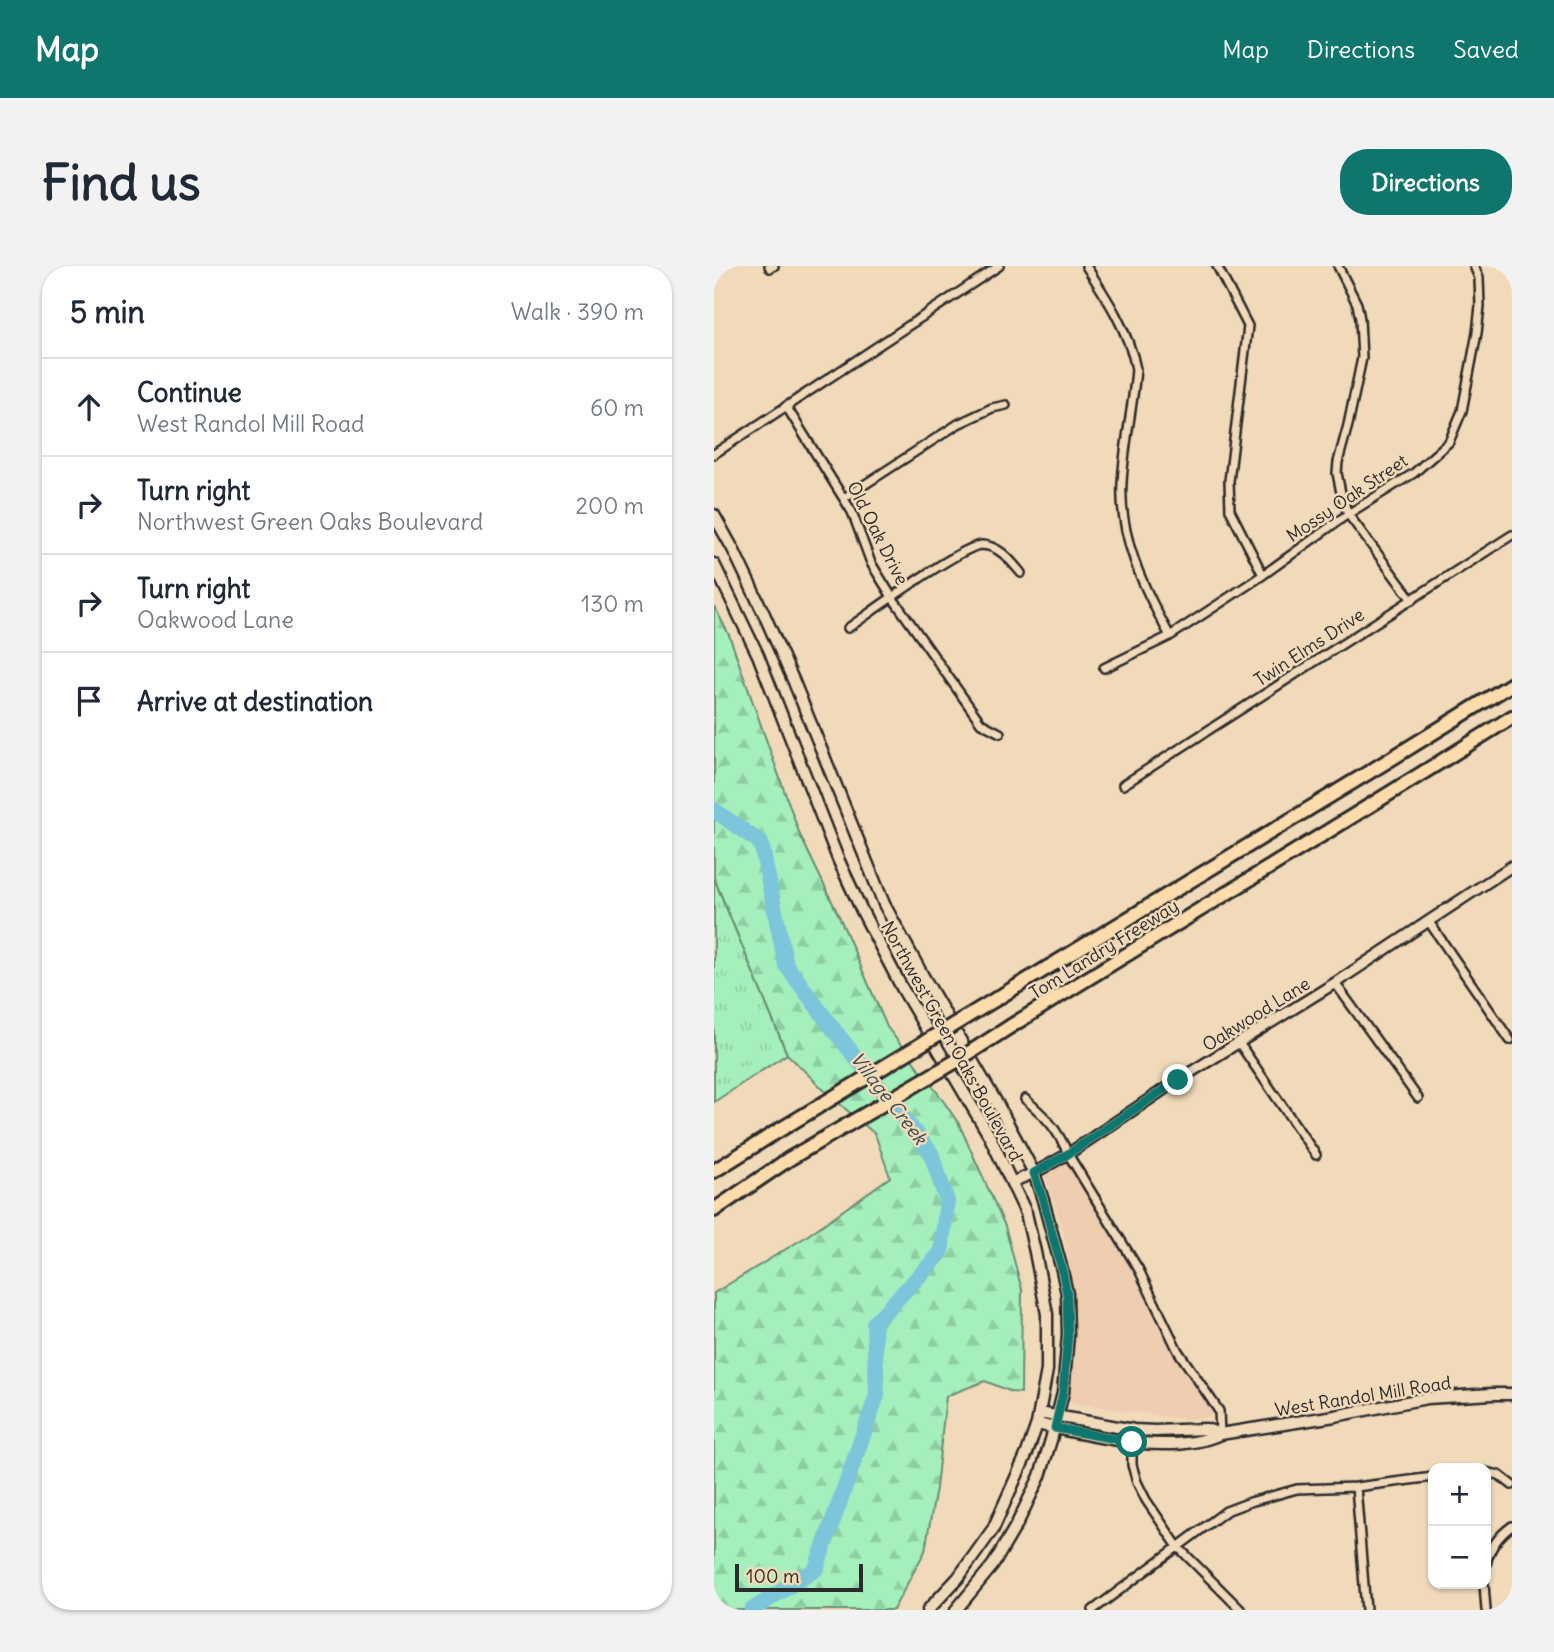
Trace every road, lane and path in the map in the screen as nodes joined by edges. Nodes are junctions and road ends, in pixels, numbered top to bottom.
1 (999, 266) edge
2 (1087, 266) edge
3 (1217, 266) edge
4 (1339, 266) edge
5 (1474, 266) edge
6 (1006, 405) dead end
7 (786, 406) junction
8 (714, 454) edge
9 (844, 498) junction
10 (1348, 513) junction
11 (714, 515) edge
12 (1512, 535) edge
13 (714, 564) edge
14 (1021, 573) dead end
15 (1263, 575) junction
16 (892, 597) junction
17 (1412, 600) junction
18 (848, 628) dead end
19 (1170, 636) junction
20 (1104, 668) dead end
21 (1512, 684) edge
22 (1512, 717) edge
23 (1000, 733) dead end
24 (1123, 785) dead end
25 (1512, 866) edge
26 (1429, 922) junction
27 (1335, 983) junction
28 (1510, 1040) dead end
29 (1239, 1042) junction
30 (1418, 1098) dead end
31 (1025, 1099) dead end
32 (1068, 1154) junction
33 (1317, 1155) dead end
34 (714, 1171) edge
35 (1034, 1173) junction
36 (1012, 1182) junction
37 (714, 1210) edge
38 (1512, 1394) edge
39 (1039, 1413) junction
40 (1057, 1416) junction
41 (1037, 1424) junction
42 (1055, 1428) junction
43 (1220, 1434) junction
44 (1132, 1442) junction
45 (1491, 1473) edge
46 (1428, 1477) edge
47 (1512, 1485) edge
48 (1356, 1487) junction
49 (1512, 1526) edge
50 (1178, 1547) junction
51 (1491, 1549) edge
52 (1484, 1589) edge
53 (928, 1610) edge
54 (956, 1610) edge
55 (1093, 1610) edge
56 (1241, 1610) edge
57 (1366, 1610) edge
58 (1486, 1610) edge

1 - 7 street
2 - 19 street
3 - 15 street
4 - 10 street
5 - 10 street, Mossy Oak Street
6 - 9 street
7 - 8 street
7 - 9 street, Old Oak Drive
9 - 16 street, Old Oak Drive
10 - 15 street, Mossy Oak Street
10 - 17 street
11 - 35 main road, Northwest Green Oaks Boulevard
12 - 17 street, Twin Elms Drive
13 - 36 main road, Northwest Green Oaks Boulevard
14 - 16 street
15 - 19 street, Mossy Oak Street
16 - 18 street
16 - 23 street, Old Oak Drive
17 - 24 street, Twin Elms Drive
19 - 20 street, Mossy Oak Street
21 - 34 highway, Tom Landry Freeway, bridge
22 - 37 highway, Tom Landry Freeway, bridge
25 - 26 street, Oakwood Lane
26 - 27 street, Oakwood Lane
26 - 28 street
27 - 29 street, Oakwood Lane
27 - 30 street
29 - 32 street, Oakwood Lane
29 - 33 street
31 - 32 street
32 - 35 street, Oakwood Lane
32 - 43 street
35 - 36 street, Oakwood Lane
35 - 40 main road, Northwest Green Oaks Boulevard
36 - 39 main road, Northwest Green Oaks Boulevard
38 - 43 main road, West Randol Mill Road
39 - 40 main road, West Randol Mill Road
39 - 41 main road, Northwest Green Oaks Boulevard
40 - 42 main road, Northwest Green Oaks Boulevard
40 - 43 main road, West Randol Mill Road
41 - 42 main road, West Randol Mill Road
41 - 53 main road, Northwest Green Oaks Boulevard
42 - 44 main road, West Randol Mill Road
42 - 54 main road, Northwest Green Oaks Boulevard
43 - 44 main road, West Randol Mill Road
44 - 50 street
45 - 47 street
46 - 48 street
48 - 50 street
48 - 57 street
49 - 51 street
50 - 55 street
50 - 56 street
52 - 58 street

